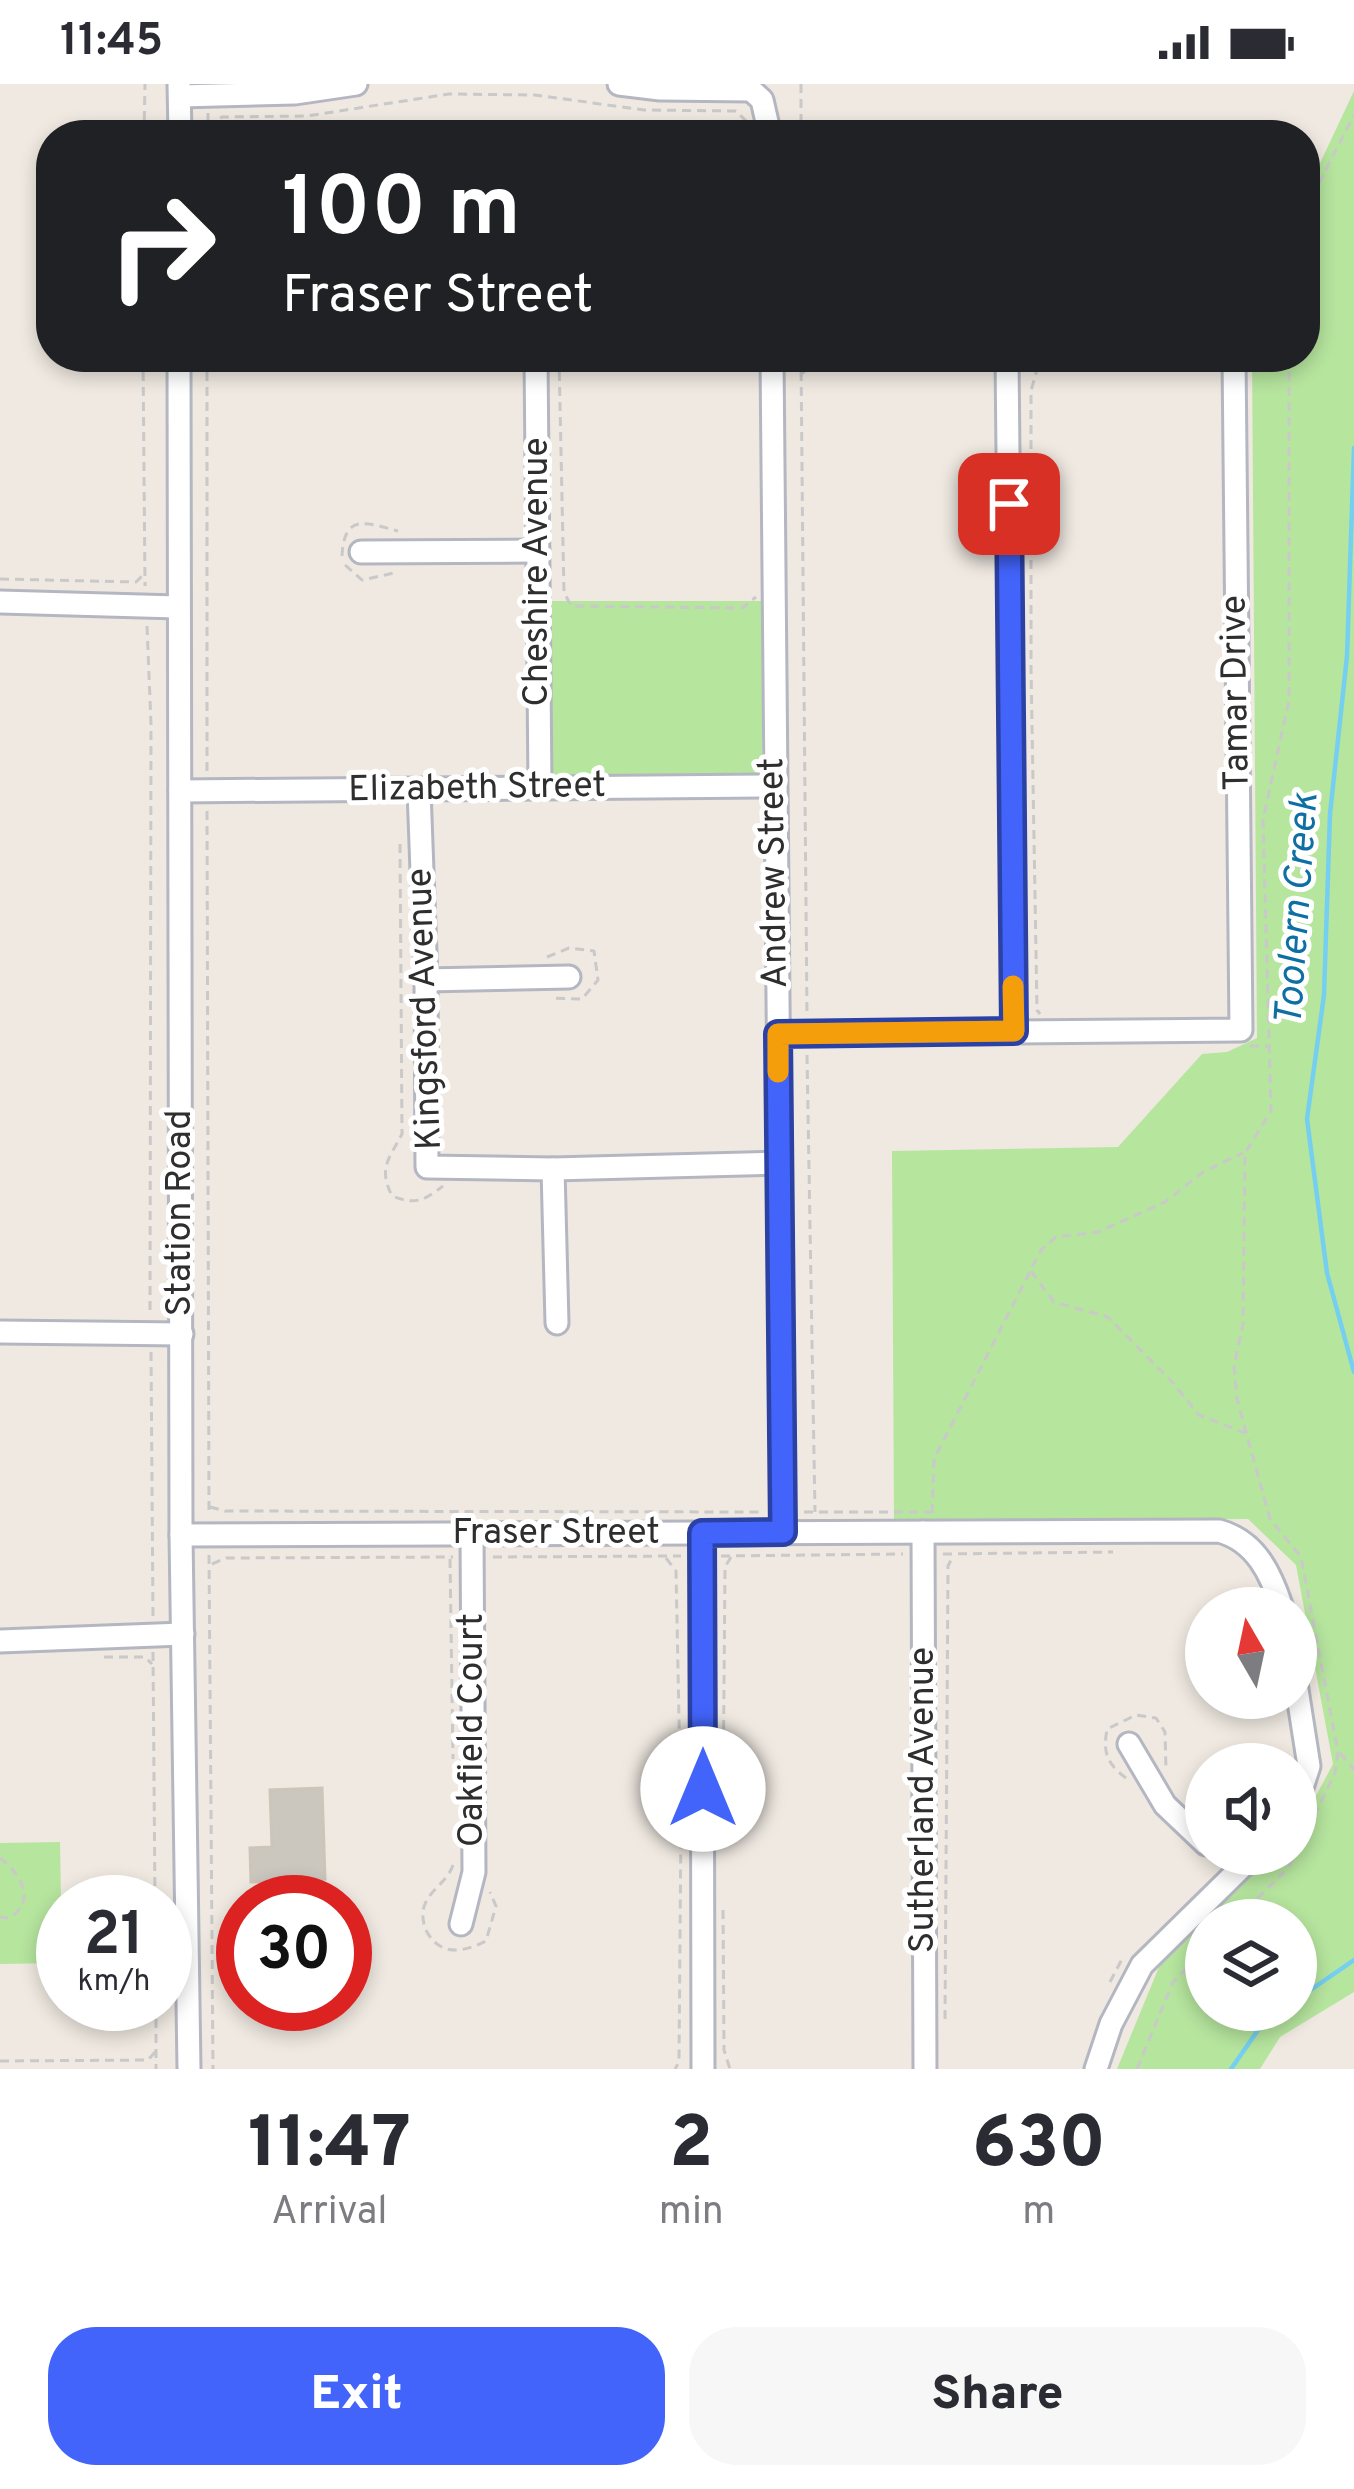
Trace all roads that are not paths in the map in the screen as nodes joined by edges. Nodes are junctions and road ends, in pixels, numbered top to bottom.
1 (356, 84) edge
2 (620, 84) edge
3 (753, 87) edge
4 (180, 90) edge
5 (761, 120) edge
6 (178, 372) edge
7 (536, 372) edge
8 (772, 372) edge
9 (1007, 372) edge
10 (1229, 372) edge
11 (538, 551) junction
12 (361, 552) dead end
13 (0, 602) edge
14 (177, 607) junction
15 (773, 786) junction
16 (540, 787) junction
17 (418, 790) junction
18 (180, 791) junction
19 (569, 977) dead end
20 (426, 980) junction
21 (1014, 1024) junction
22 (778, 1034) junction
23 (779, 1163) junction
24 (553, 1168) junction
25 (557, 1323) dead end
26 (0, 1332) edge
27 (182, 1334) junction
28 (783, 1522) junction
29 (702, 1533) junction
30 (926, 1533) junction
31 (181, 1535) junction
32 (472, 1545) junction
33 (1275, 1587) edge
34 (182, 1634) junction
35 (0, 1641) edge
36 (1130, 1744) dead end
37 (1185, 1824) edge
38 (1237, 1875) edge
39 (460, 1924) dead end
40 (189, 2069) edge
41 (703, 2069) edge
42 (925, 2069) edge
43 (1096, 2069) edge

1 - 4 street
2 - 3 street
3 - 5 street
6 - 14 street, Station Road
7 - 11 street, Cheshire Avenue
8 - 15 street, Andrew Street
9 - 21 street
10 - 21 street, Tamar Drive
11 - 12 street
11 - 16 street, Cheshire Avenue
13 - 14 street
14 - 18 street, Station Road
15 - 16 street, Elizabeth Street
15 - 22 street, Andrew Street
16 - 17 street, Elizabeth Street
17 - 18 street, Elizabeth Street
17 - 20 street, Kingsford Avenue
18 - 27 street, Station Road
19 - 20 street
20 - 24 street, Kingsford Avenue
21 - 22 street
22 - 23 street, Andrew Street
23 - 24 street, Kingsford Avenue
23 - 28 street, Andrew Street
24 - 25 street
26 - 27 street
27 - 31 street, Station Road
28 - 29 street, Fraser Street
28 - 30 street, Fraser Street
29 - 32 street, Fraser Street
29 - 41 street
30 - 33 street, Fraser Street
30 - 42 street, Sutherland Avenue
31 - 32 street, Fraser Street
31 - 34 street, Station Road
32 - 39 street, Oakfield Court
34 - 35 street
34 - 40 street, Station Road
36 - 37 street
38 - 43 street

